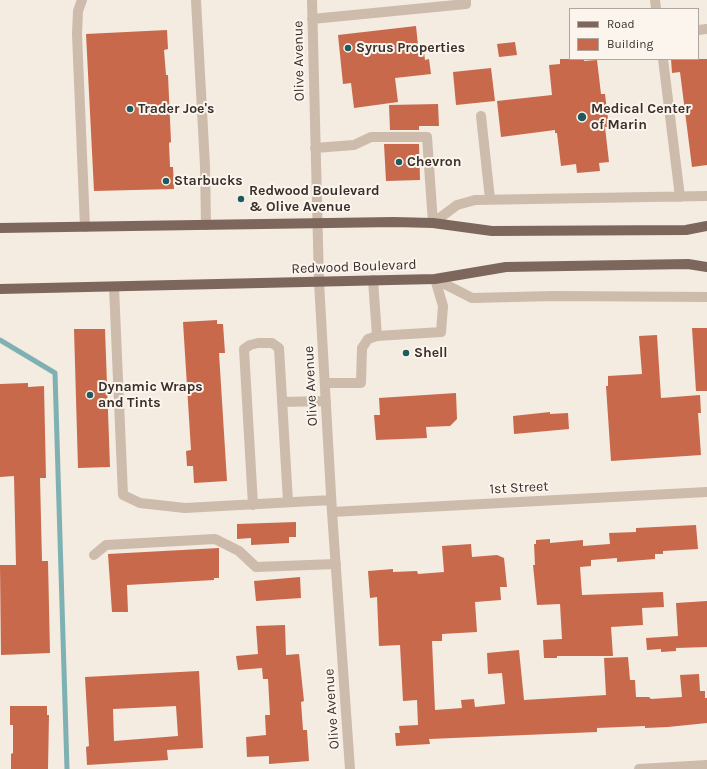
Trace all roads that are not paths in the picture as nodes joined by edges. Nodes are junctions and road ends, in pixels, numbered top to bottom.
1 (82, 0) edge
2 (196, 0) edge
3 (312, 0) edge
4 (466, 0) edge
5 (312, 19) junction
6 (663, 60) edge
7 (481, 116) dead end
8 (315, 148) junction
9 (707, 196) edge
10 (680, 197) junction
11 (490, 199) junction
12 (434, 223) junction
13 (317, 224) junction
14 (206, 225) junction
15 (707, 226) edge
16 (85, 227) junction
17 (0, 228) edge
18 (707, 267) edge
19 (435, 279) junction
20 (373, 280) junction
21 (319, 282) junction
22 (114, 287) junction
23 (0, 289) edge
24 (707, 296) edge
25 (377, 336) junction
26 (325, 383) junction
27 (326, 401) junction
28 (282, 402) junction
29 (707, 492) edge
30 (331, 500) junction
31 (288, 502) junction
32 (253, 505) junction
33 (332, 512) junction
34 (94, 555) dead end
35 (336, 564) junction
36 (707, 765) edge
37 (350, 769) edge
38 (639, 769) edge

1 - 16 street
2 - 14 street
3 - 5 street, Olive Avenue
4 - 5 street
5 - 8 street, Olive Avenue
6 - 10 street
7 - 11 street
8 - 12 street
8 - 13 street, Olive Avenue
9 - 10 street
10 - 11 street
11 - 12 street
12 - 13 main road
12 - 15 main road
13 - 14 main road
13 - 21 street, Olive Avenue
14 - 16 main road
16 - 17 main road
18 - 19 main road, Redwood Boulevard
19 - 20 main road, Redwood Boulevard
19 - 24 street
19 - 25 street
20 - 21 main road, Redwood Boulevard
20 - 25 street
21 - 22 main road, Redwood Boulevard
21 - 26 street, Olive Avenue
22 - 23 main road, Redwood Boulevard
22 - 32 street
25 - 26 street
26 - 27 street, Olive Avenue
27 - 28 street
27 - 30 street, Olive Avenue
28 - 31 street
28 - 32 street
29 - 33 street, 1st Street
30 - 31 street
30 - 33 street, Olive Avenue
31 - 32 street
33 - 35 street, Olive Avenue
34 - 35 street
35 - 37 street, Olive Avenue
36 - 38 street

